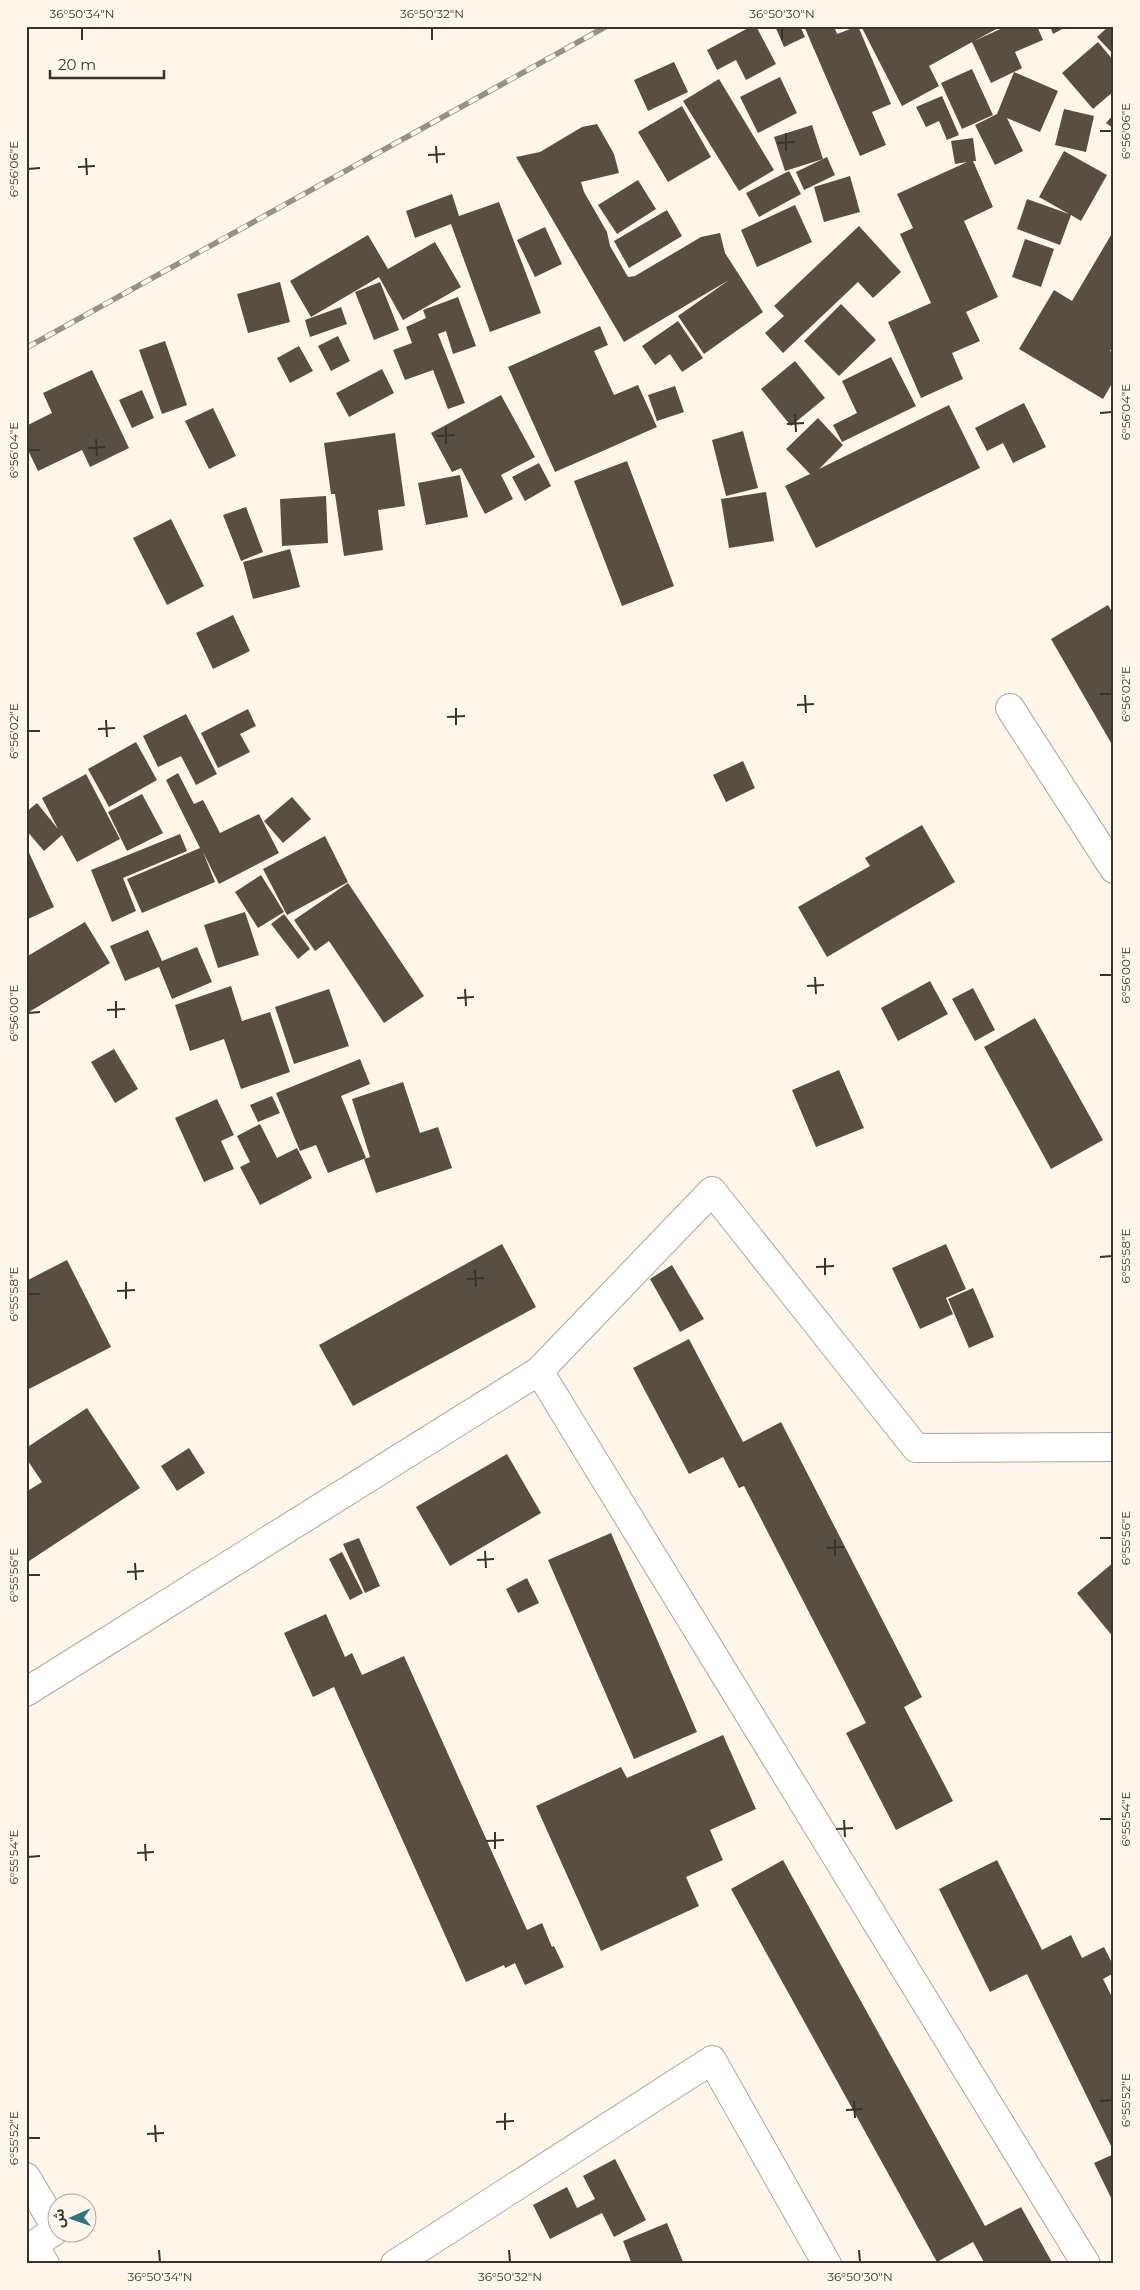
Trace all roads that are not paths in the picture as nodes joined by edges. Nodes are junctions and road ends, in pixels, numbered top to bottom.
1 (1010, 708) dead end
2 (1114, 869) edge
3 (539, 1371) junction
4 (1114, 1447) edge
5 (26, 1692) edge
6 (26, 2177) edge
7 (45, 2264) edge
8 (395, 2264) edge
9 (828, 2264) edge
10 (1086, 2264) edge

1 - 2 street
3 - 4 street
3 - 5 street
3 - 10 street
6 - 7 street
8 - 9 street

